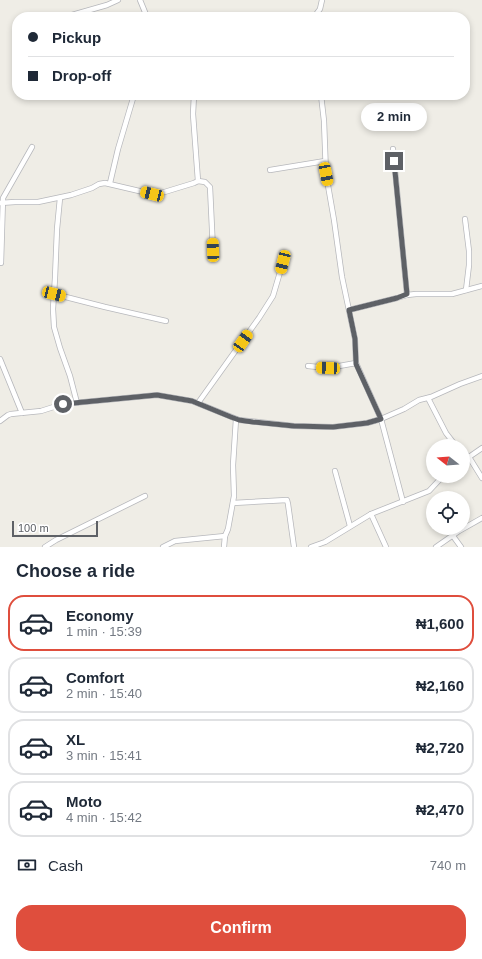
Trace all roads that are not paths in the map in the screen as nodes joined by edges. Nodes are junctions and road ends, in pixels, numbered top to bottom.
1 (118, 0) edge
2 (140, 0) edge
3 (322, 0) edge
4 (82, 12) edge
5 (145, 12) edge
6 (318, 12) edge
7 (133, 100) edge
8 (194, 100) edge
9 (322, 100) edge
10 (32, 147) dead end
11 (393, 149) dead end
12 (325, 161) junction
13 (270, 170) dead end
14 (198, 181) junction
15 (110, 183) junction
16 (60, 198) junction
17 (1, 203) edge
18 (465, 219) dead end
19 (213, 250) dead end
20 (283, 262) dead end
21 (0, 263) edge
22 (482, 286) edge
23 (466, 290) junction
24 (54, 294) junction
25 (407, 294) junction
26 (349, 310) junction
27 (166, 321) dead end
28 (0, 359) edge
29 (356, 364) junction
30 (308, 366) dead end
31 (482, 376) edge
32 (428, 398) junction
33 (77, 403) junction
34 (198, 403) junction
35 (22, 413) junction
36 (236, 419) junction
37 (381, 419) junction
38 (0, 421) edge
39 (451, 439) edge
40 (482, 448) edge
41 (470, 456) edge
42 (470, 459) edge
43 (335, 471) dead end
44 (482, 478) edge
45 (437, 483) edge
46 (145, 496) dead end
47 (403, 502) junction
48 (233, 503) junction
49 (371, 514) junction
50 (482, 518) edge
51 (350, 526) junction
52 (225, 536) junction
53 (453, 536) junction
54 (325, 542) junction
55 (45, 547) edge
56 (163, 547) edge
57 (224, 547) edge
58 (294, 547) edge
59 (311, 547) edge
60 (327, 547) edge
61 (386, 547) edge
62 (436, 547) edge
63 (461, 547) edge

1 - 4 street
2 - 5 street
3 - 6 street
7 - 15 street
8 - 14 street
9 - 12 street
10 - 17 street
11 - 25 street
12 - 13 street
12 - 26 street
14 - 15 street
14 - 19 street
15 - 16 street
16 - 17 street
16 - 24 street
17 - 21 street
18 - 23 street
20 - 34 street
22 - 23 street
23 - 25 street
24 - 27 street
24 - 33 street
25 - 26 street
26 - 29 street
28 - 35 street
29 - 30 street
29 - 37 street
31 - 32 street
32 - 37 street
32 - 39 street
33 - 34 street
33 - 35 street
34 - 36 street
35 - 38 street
36 - 37 street
36 - 48 street
37 - 47 street
40 - 41 street
42 - 44 street
43 - 51 street
45 - 47 street
46 - 55 street
47 - 49 street
48 - 52 street
48 - 58 street
49 - 51 street
49 - 61 street
50 - 53 street
51 - 54 street
52 - 56 street
52 - 57 street
53 - 62 street
53 - 63 street
54 - 59 street
54 - 60 street

